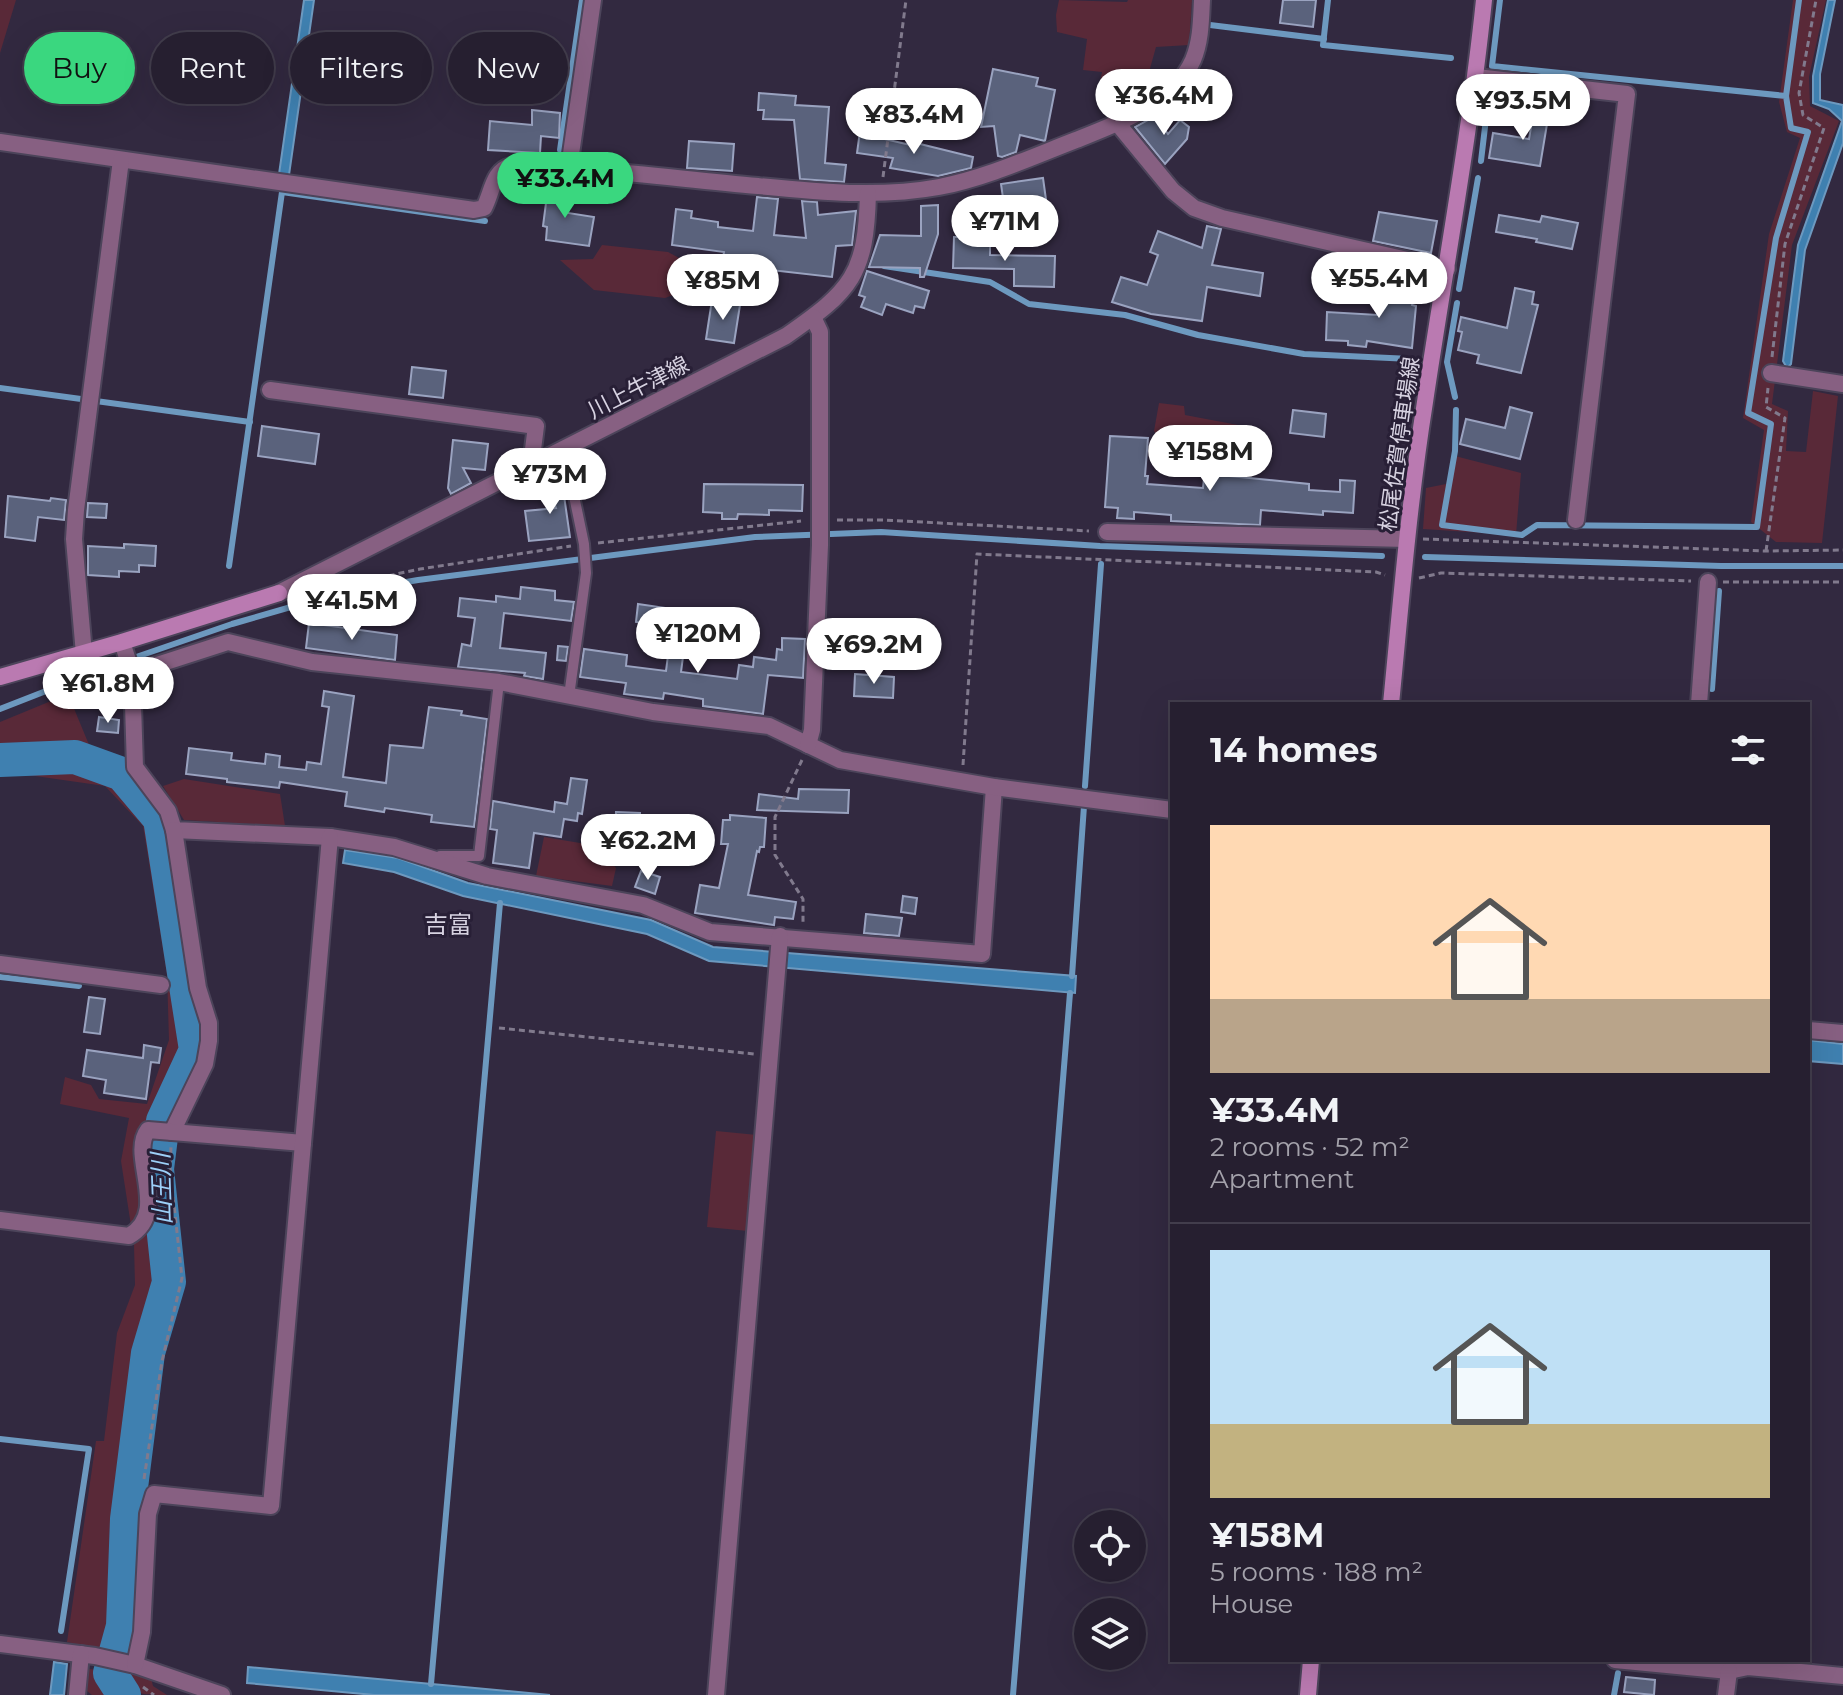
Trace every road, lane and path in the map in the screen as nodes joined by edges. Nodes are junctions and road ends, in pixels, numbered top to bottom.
1 (593, 0) edge
2 (906, 0) edge
3 (1202, 0) edge
4 (1484, 0) edge
5 (1816, 0) edge
6 (1476, 77) junction
7 (1118, 124) junction
8 (0, 142) edge
9 (121, 160) junction
10 (569, 168) junction
11 (874, 193) junction
12 (1447, 269) junction
13 (813, 317) junction
14 (1771, 373) junction
15 (1843, 384) edge
16 (270, 390) dead end
17 (564, 448) junction
18 (531, 465) junction
19 (819, 520) junction
20 (1576, 520) dead end
21 (1107, 532) joint
22 (1407, 539) junction
23 (584, 544) junction
24 (1843, 550) edge
25 (1766, 551) junction
26 (1403, 581) junction
27 (1708, 582) junction
28 (1843, 582) edge
29 (320, 590) dead end
30 (279, 593) joint
31 (122, 642) junction
32 (84, 654) junction
33 (132, 673) junction
34 (0, 677) edge
35 (499, 682) junction
36 (569, 696) junction
37 (1391, 702) edge
38 (1699, 702) edge
39 (808, 745) junction
40 (961, 781) junction
41 (994, 787) junction
42 (1170, 810) edge
43 (174, 830) junction
44 (330, 837) junction
45 (425, 856) junction
46 (804, 938) junction
47 (779, 941) junction
48 (0, 964) edge
49 (161, 985) dead end
50 (499, 1028) dead end
51 (1810, 1030) edge
52 (1843, 1033) edge
53 (770, 1056) junction
54 (172, 1132) junction
55 (303, 1143) junction
56 (0, 1220) edge
57 (154, 1494) junction
58 (0, 1644) edge
59 (88, 1655) junction
60 (1311, 1662) edge
61 (1638, 1662) edge
62 (135, 1665) junction
63 (1729, 1671) junction
64 (1843, 1676) edge
65 (77, 1695) edge
66 (222, 1695) edge
67 (716, 1695) edge
68 (1308, 1695) edge
69 (1726, 1695) edge

1 - 10 street
2 - 11 path
3 - 7 street
4 - 6 main road, 松尾佐賀停車場線
5 - 14 path
6 - 12 main road, 松尾佐賀停車場線
6 - 20 street
7 - 11 street
7 - 12 street
8 - 9 street
9 - 10 street
9 - 32 street
10 - 11 street
11 - 13 street, 川上牛津線
12 - 22 main road, 松尾佐賀停車場線
13 - 17 street, 川上牛津線
13 - 19 street
14 - 15 street
14 - 25 path
16 - 18 street
17 - 18 street, 川上牛津線
17 - 23 lane
18 - 30 street, 川上牛津線
19 - 21 path
19 - 23 path
19 - 39 street
21 - 22 street
22 - 25 path
22 - 26 main road, 松尾佐賀停車場線
23 - 29 path
23 - 36 lane
24 - 25 path
26 - 27 path
26 - 37 main road, 松尾佐賀停車場線
26 - 40 path
27 - 28 path
27 - 38 street
30 - 31 main road, 川上牛津線
31 - 32 main road, 川上牛津線
31 - 33 street
32 - 34 main road, 川上牛津線
33 - 35 street
33 - 43 street
35 - 36 street
35 - 45 lane
36 - 39 street
39 - 40 street
39 - 46 path
40 - 41 street
41 - 42 street
41 - 46 street
43 - 44 street
43 - 54 street
44 - 45 street
44 - 55 street
45 - 47 street
46 - 47 street
47 - 53 street
48 - 49 street
50 - 53 path
51 - 52 street
53 - 67 street
54 - 55 street
54 - 56 street
54 - 57 path
55 - 57 street
57 - 62 street
58 - 59 street
59 - 62 street
59 - 65 street
60 - 68 main road
61 - 63 street
62 - 66 street
63 - 64 street
63 - 69 street

